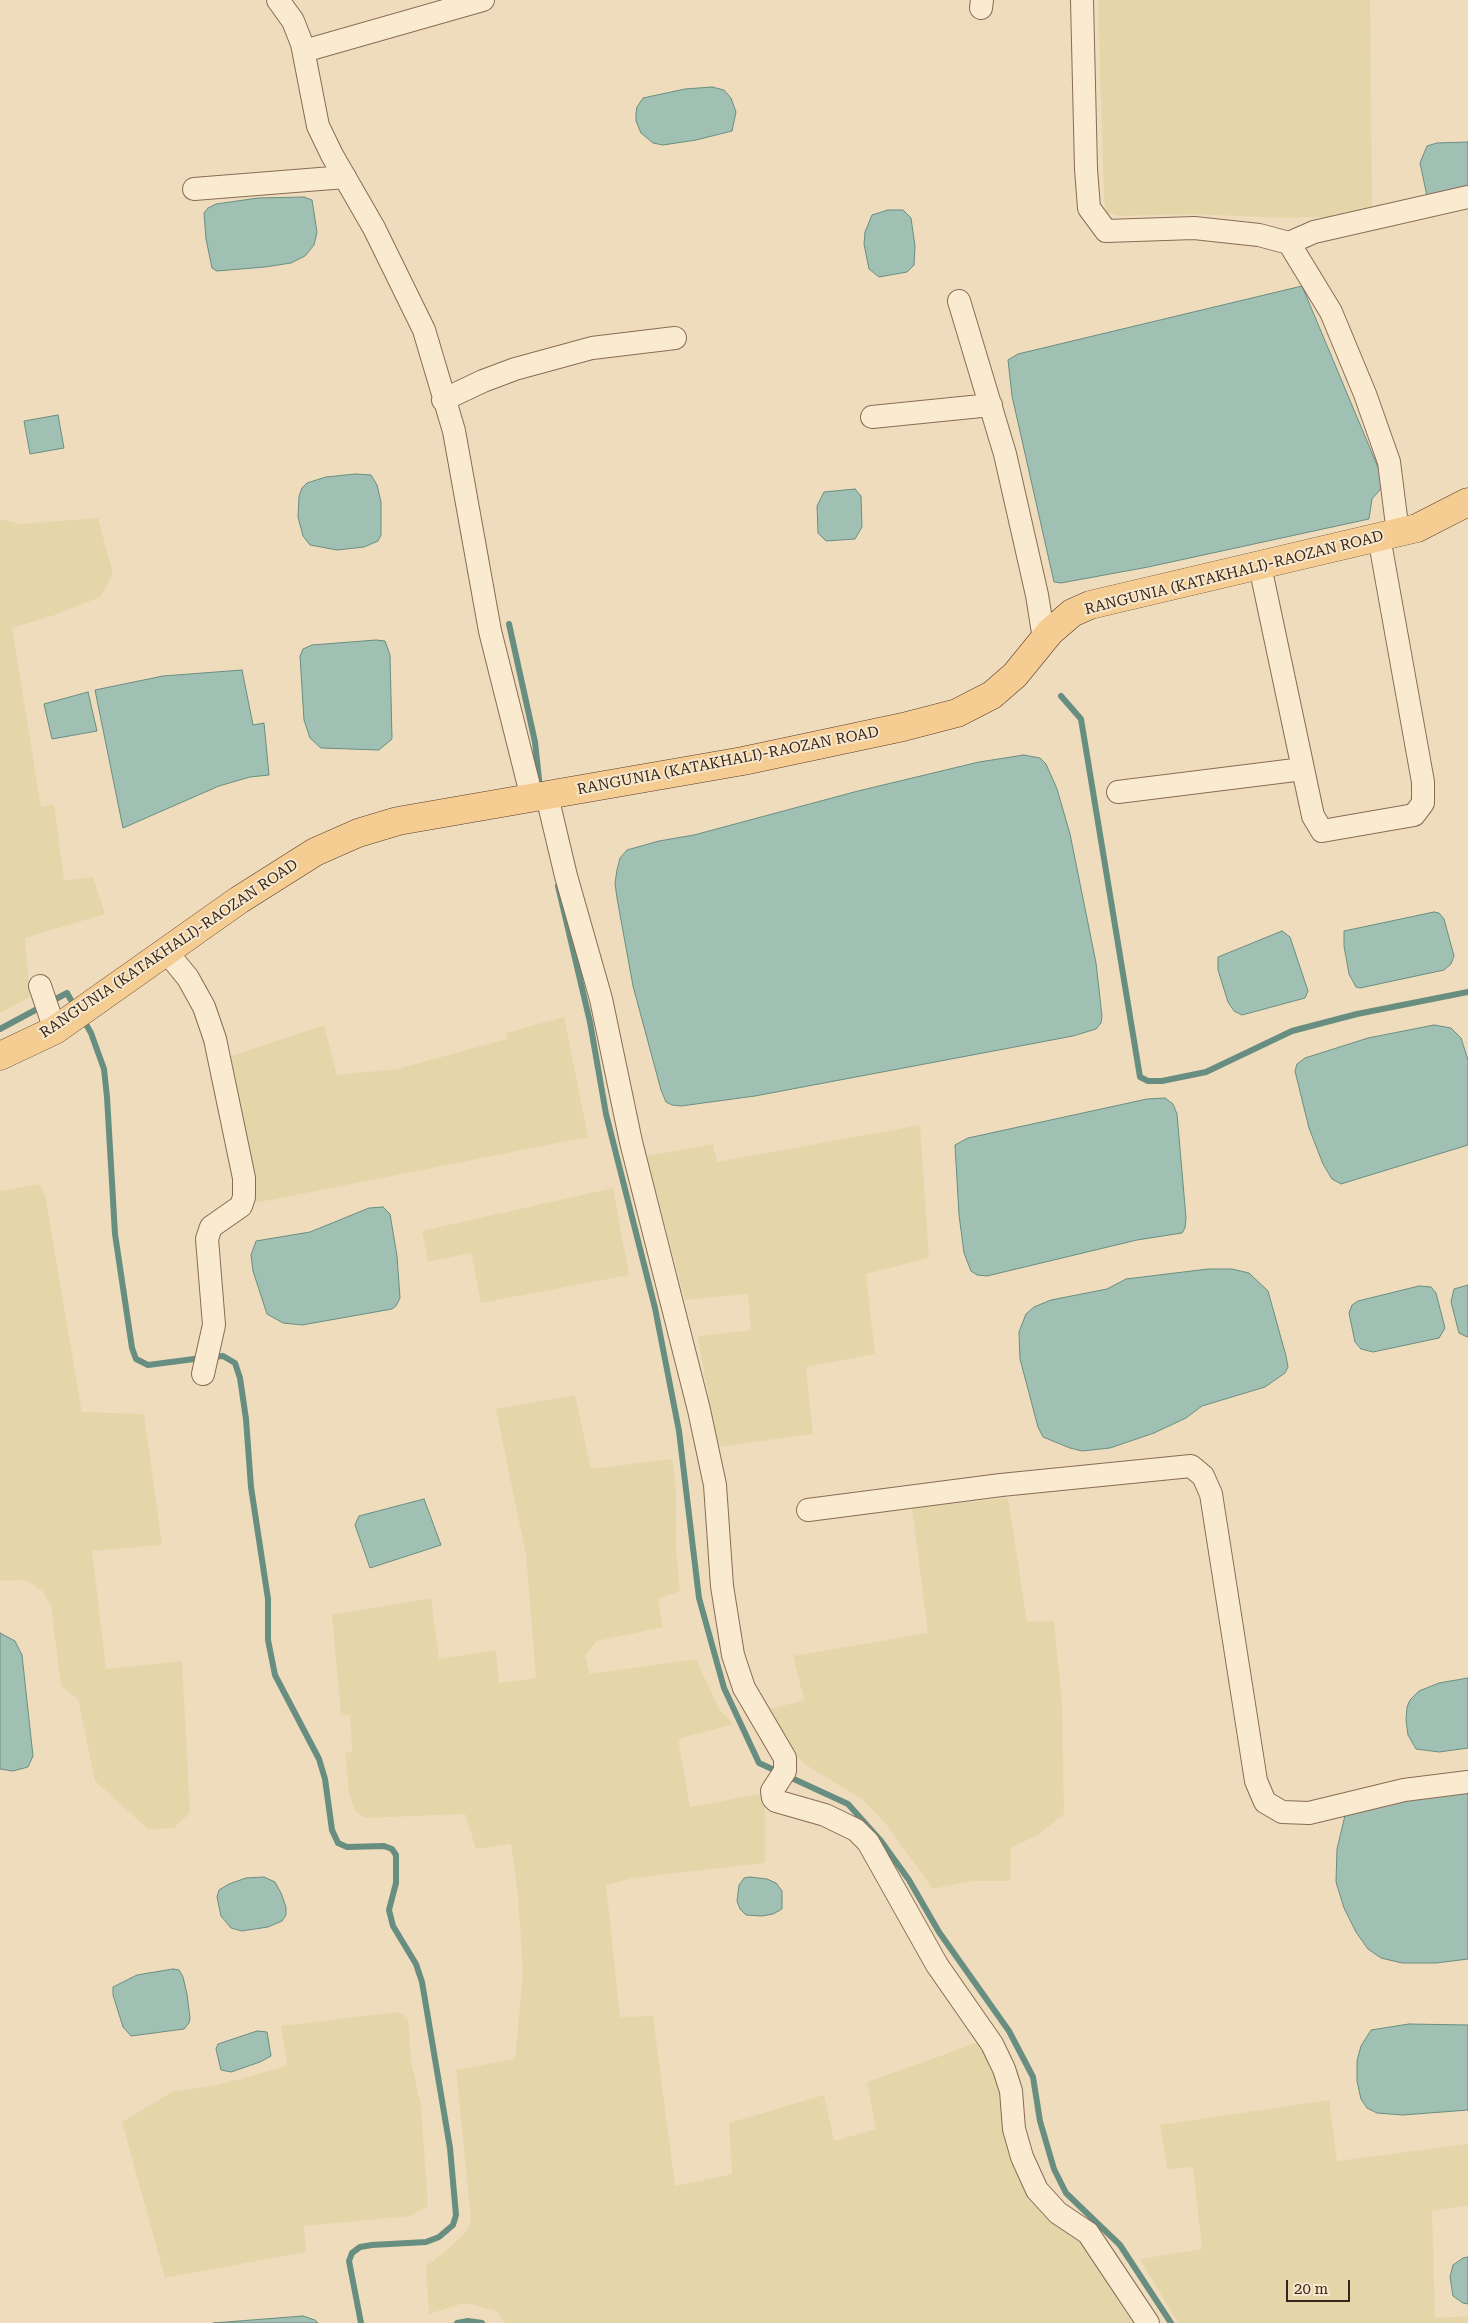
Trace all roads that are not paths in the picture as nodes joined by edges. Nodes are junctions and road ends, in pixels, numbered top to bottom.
1 (278, 0) edge
2 (483, 0) edge
3 (1082, 0) edge
4 (304, 51) junction
5 (345, 178) junction
6 (194, 189) dead end
7 (1468, 197) edge
8 (1288, 243) junction
9 (959, 301) dead end
10 (675, 338) dead end
11 (443, 400) junction
12 (991, 405) junction
13 (872, 417) dead end
14 (1468, 502) edge
15 (1388, 535) junction
16 (1260, 566) junction
17 (1044, 639) junction
18 (1303, 769) junction
19 (1118, 792) dead end
20 (539, 797) junction
21 (166, 951) junction
22 (0, 1056) edge
23 (203, 1374) dead end
24 (808, 1510) dead end
25 (1468, 1782) edge
26 (1148, 2323) edge

1 - 4 street
2 - 4 street
3 - 8 street
4 - 5 street
5 - 6 street
5 - 11 street
7 - 8 street
8 - 15 street
9 - 12 street
10 - 11 street
11 - 20 street
12 - 13 street
12 - 17 street
14 - 15 main road, RANGUNIA (KATAKHALI)-RAOZAN ROAD
15 - 16 main road, RANGUNIA (KATAKHALI)-RAOZAN ROAD
15 - 18 street
16 - 17 main road, RANGUNIA (KATAKHALI)-RAOZAN ROAD
16 - 18 street
17 - 20 main road, RANGUNIA (KATAKHALI)-RAOZAN ROAD
18 - 19 street
20 - 21 main road, RANGUNIA (KATAKHALI)-RAOZAN ROAD
20 - 26 street
21 - 22 main road, RANGUNIA (KATAKHALI)-RAOZAN ROAD
21 - 23 street
24 - 25 street

